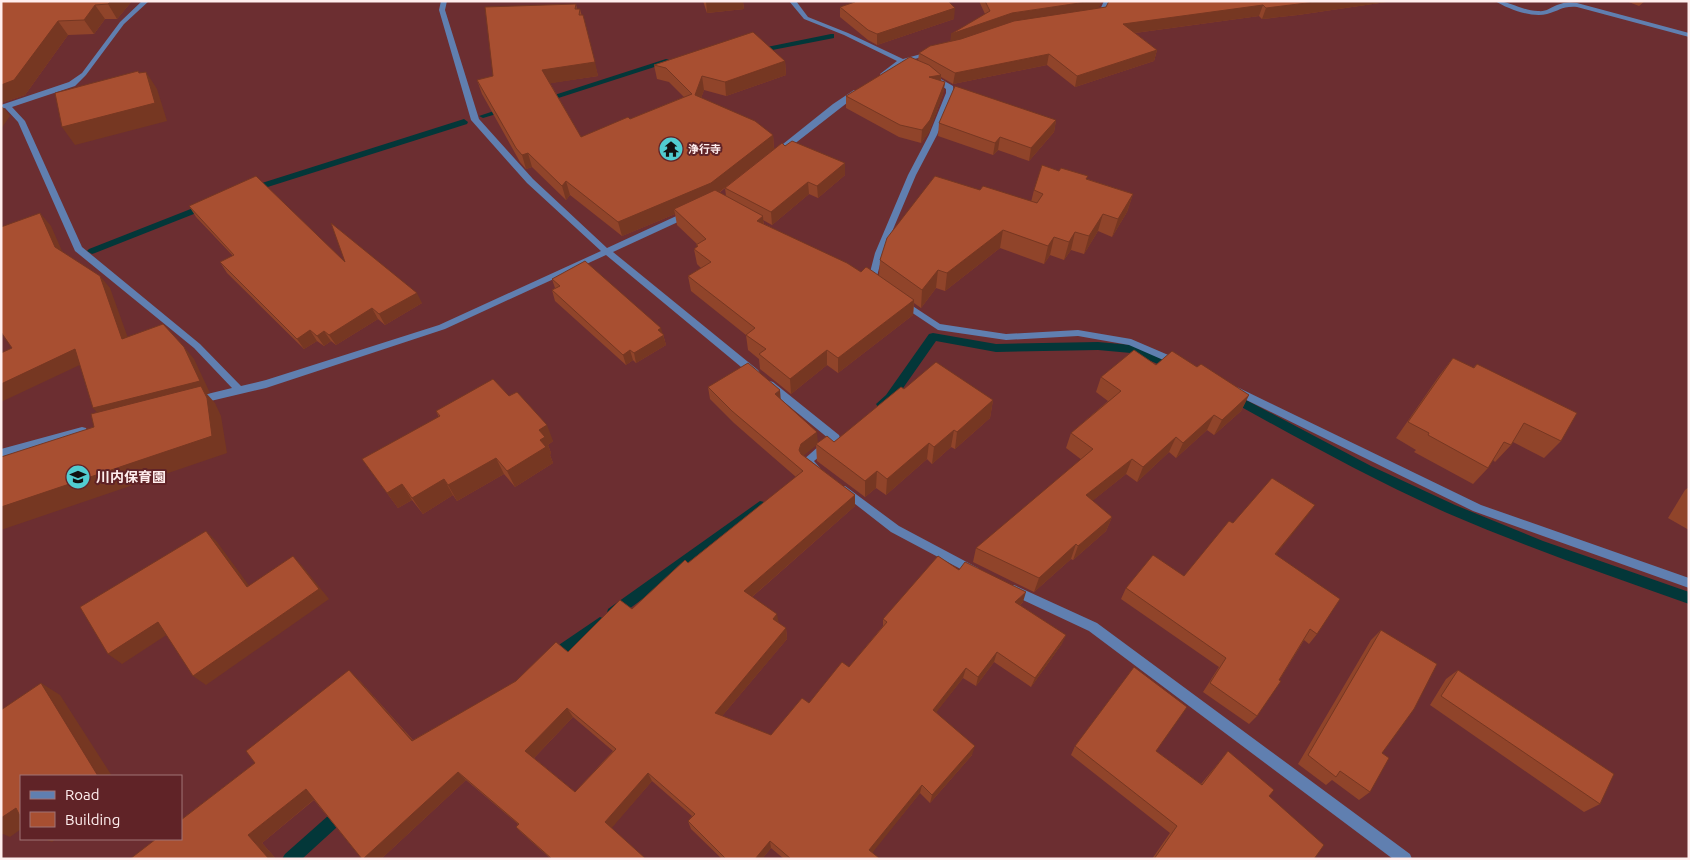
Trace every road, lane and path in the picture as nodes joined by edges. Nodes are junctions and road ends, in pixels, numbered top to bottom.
1 (146, 1) edge
2 (444, 1) edge
3 (792, 1) edge
4 (1107, 1) edge
5 (1498, 1) edge
6 (1083, 18) edge
7 (1689, 35) edge
8 (939, 51) edge
9 (902, 61) junction
10 (4, 106) edge
11 (776, 154) edge
12 (700, 209) edge
13 (606, 251) junction
14 (872, 280) edge
15 (893, 295) edge
16 (1188, 367) edge
17 (1230, 388) edge
18 (239, 390) junction
19 (191, 402) edge
20 (87, 430) edge
21 (1, 453) edge
22 (822, 472) edge
23 (836, 484) edge
24 (986, 577) edge
25 (1689, 583) edge
26 (1003, 585) edge
27 (1405, 859) edge

1 - 10 street
2 - 13 street
3 - 9 street
4 - 6 street
5 - 7 street
8 - 9 street
9 - 11 street
9 - 14 street
10 - 18 street
12 - 13 street
13 - 18 street
13 - 22 street
15 - 16 street
17 - 25 street
18 - 19 street
20 - 21 street
23 - 24 street
26 - 27 street

